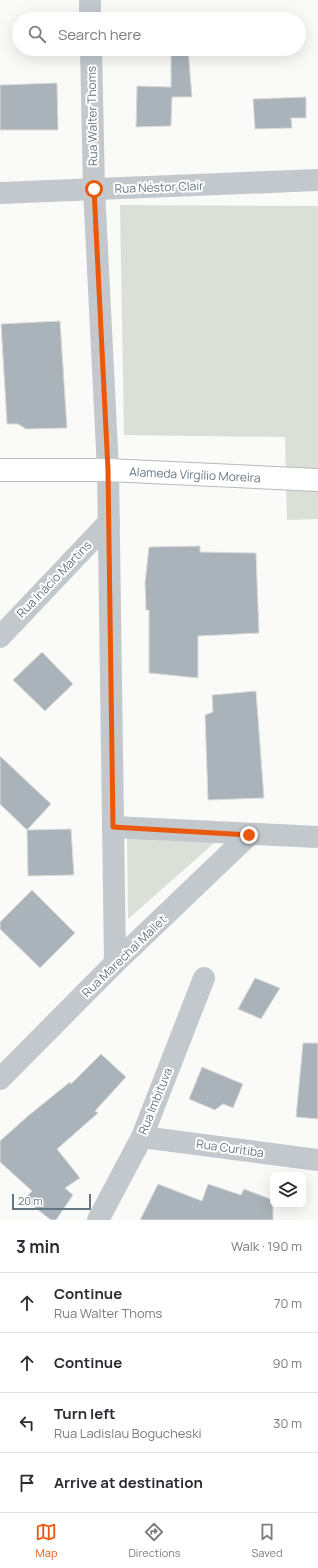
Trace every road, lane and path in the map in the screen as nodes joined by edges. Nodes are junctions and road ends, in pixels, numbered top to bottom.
1 (90, 0) edge
2 (90, 12) edge
3 (91, 56) edge
4 (318, 180) edge
5 (94, 189) junction
6 (0, 193) edge
7 (0, 470) edge
8 (108, 470) junction
9 (318, 480) edge
10 (109, 522) junction
11 (0, 637) edge
12 (113, 827) junction
13 (249, 835) junction
14 (318, 837) edge
15 (115, 963) junction
16 (204, 978) dead end
17 (0, 1079) edge
18 (142, 1136) junction
19 (318, 1160) edge
20 (98, 1220) edge

1 - 2 street
3 - 5 street, Rua Walter Thoms
4 - 5 street, Rua Néstor Clair
5 - 6 street, Rua Néstor Clair
5 - 8 street, Rua Walter Thoms
7 - 8 main road, Alameda Virgílio Moreira
8 - 9 main road, Alameda Virgílio Moreira
8 - 10 street, Rua Walter Thoms
10 - 11 street, Rua Inácio Martins
10 - 12 street, Rua Walter Thoms
12 - 13 street
12 - 15 street, Rua Walter Thoms
13 - 14 street
13 - 15 street, Rua Marechal Mallet
15 - 17 street, Rua Marechal Mallet
16 - 18 street, Rua Imbituva
18 - 19 street, Rua Curitiba
18 - 20 street, Rua Imbituva

